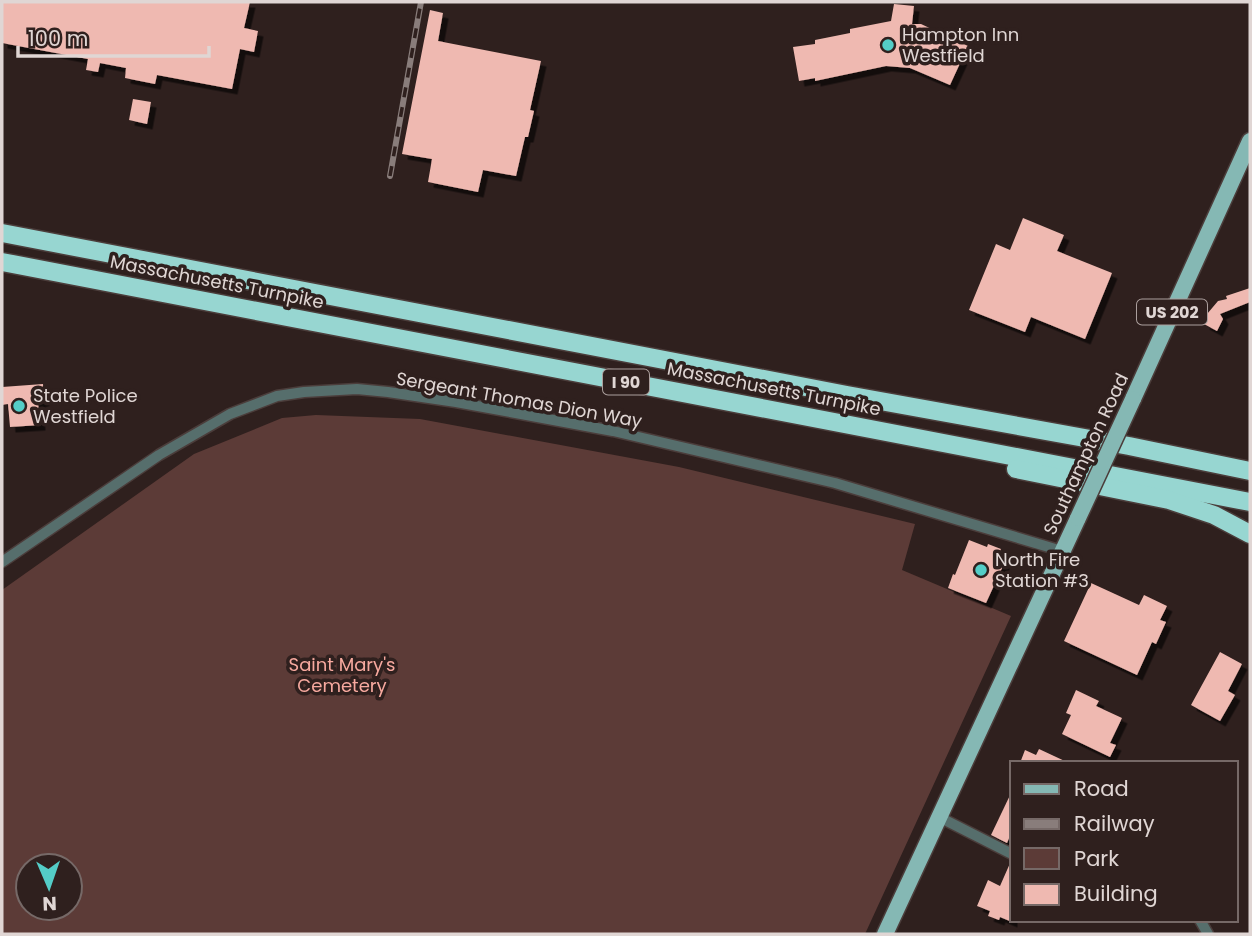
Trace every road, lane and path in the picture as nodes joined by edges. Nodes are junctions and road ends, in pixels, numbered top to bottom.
1 (1250, 141) edge
2 (2, 233) edge
3 (2, 262) edge
4 (795, 414) junction
5 (1129, 446) junction
6 (1250, 463) edge
7 (1250, 471) edge
8 (1250, 502) edge
9 (1250, 534) edge
10 (1062, 551) junction
11 (2, 562) edge
12 (939, 817) junction
13 (1010, 853) edge
14 (885, 934) edge

1 - 10 main road, Southampton Road / US 202, bridge
2 - 5 highway, Massachusetts Turnpike / I 90
3 - 4 highway, Massachusetts Turnpike / I 90
4 - 8 highway, Massachusetts Turnpike / I 90
4 - 9 highway
5 - 6 highway
5 - 7 highway, Massachusetts Turnpike / I 90
10 - 11 street, Sergeant Thomas Dion Way
10 - 12 main road, Southampton Road / US 202
12 - 13 street
12 - 14 main road, Southampton Road / US 202

